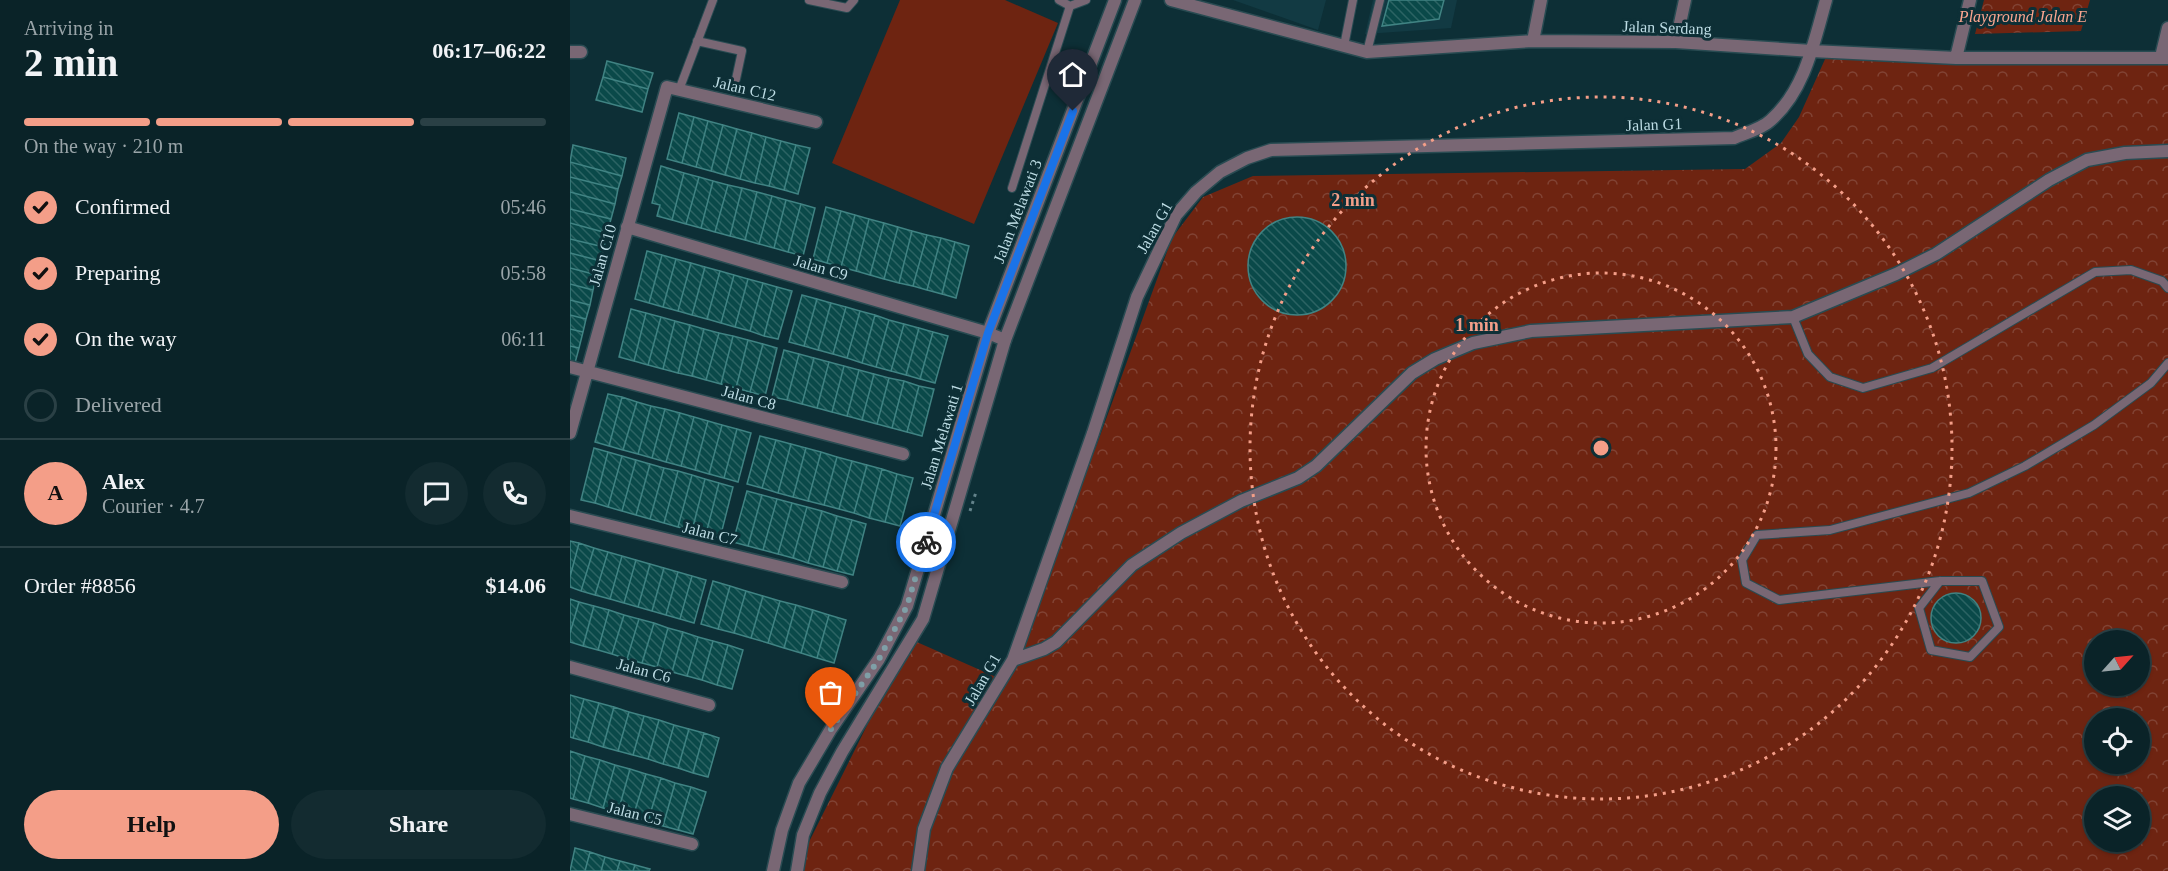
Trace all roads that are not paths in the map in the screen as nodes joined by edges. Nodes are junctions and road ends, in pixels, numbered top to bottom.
1 (713, 0) edge
2 (809, 0) edge
3 (854, 0) edge
4 (1059, 0) edge
5 (1086, 0) edge
6 (1115, 0) edge
7 (1135, 0) edge
8 (1171, 0) edge
9 (1353, 0) edge
10 (1380, 0) edge
11 (1541, 0) edge
12 (1685, 0) edge
13 (1826, 0) edge
14 (1970, 0) edge
15 (1070, 6) junction
16 (2168, 28) edge
17 (697, 41) junction
18 (1533, 41) junction
19 (1676, 42) junction
20 (1344, 46) junction
21 (1812, 51) junction
22 (1367, 52) junction
23 (2164, 57) edge
24 (1956, 58) junction
25 (736, 79) dead end
26 (673, 88) junction
27 (816, 122) dead end
28 (2168, 151) edge
29 (1012, 188) dead end
30 (627, 227) junction
31 (2168, 288) edge
32 (1793, 316) junction
33 (988, 333) junction
34 (1005, 340) junction
35 (2168, 363) edge
36 (570, 367) edge
37 (586, 371) junction
38 (570, 433) edge
39 (903, 454) dead end
40 (570, 516) edge
41 (1940, 581) junction
42 (842, 582) dead end
43 (1013, 660) junction
44 (570, 667) edge
45 (709, 705) dead end
46 (570, 814) edge
47 (692, 844) dead end
48 (773, 871) edge
49 (797, 871) edge
50 (918, 871) edge

1 - 17 lane
2 - 3 lane
4 - 15 lane
5 - 15 lane
6 - 33 street, Jalan Melawati 3
7 - 34 street, Jalan Melawati 1
8 - 20 street, Jalan Serdang
9 - 20 lane
10 - 22 lane
11 - 18 street
12 - 19 street
13 - 21 street, Jalan G1
14 - 24 street
15 - 29 lane
16 - 23 street
17 - 25 lane
17 - 26 lane
18 - 19 street, Jalan Serdang
18 - 22 street, Jalan Serdang
19 - 21 street, Jalan Serdang
20 - 22 street, Jalan Serdang
21 - 24 street, Jalan Serdang
21 - 43 street, Jalan G1
23 - 24 street, Jalan Serdang
26 - 27 street, Jalan C12
26 - 30 street, Jalan C10
28 - 32 street
30 - 33 street, Jalan C9
30 - 37 street, Jalan C10
31 - 32 lane
32 - 43 street
33 - 34 street, Jalan C9
33 - 48 street, Jalan Melawati 1
34 - 49 street, Jalan Melawati 1
35 - 41 lane
36 - 37 street, Jalan C8
37 - 38 street, Jalan C10
37 - 39 street, Jalan C8
40 - 42 street, Jalan C7
41 - 41 lane
43 - 50 street, Jalan G1
44 - 45 street, Jalan C6
46 - 47 street, Jalan C5

